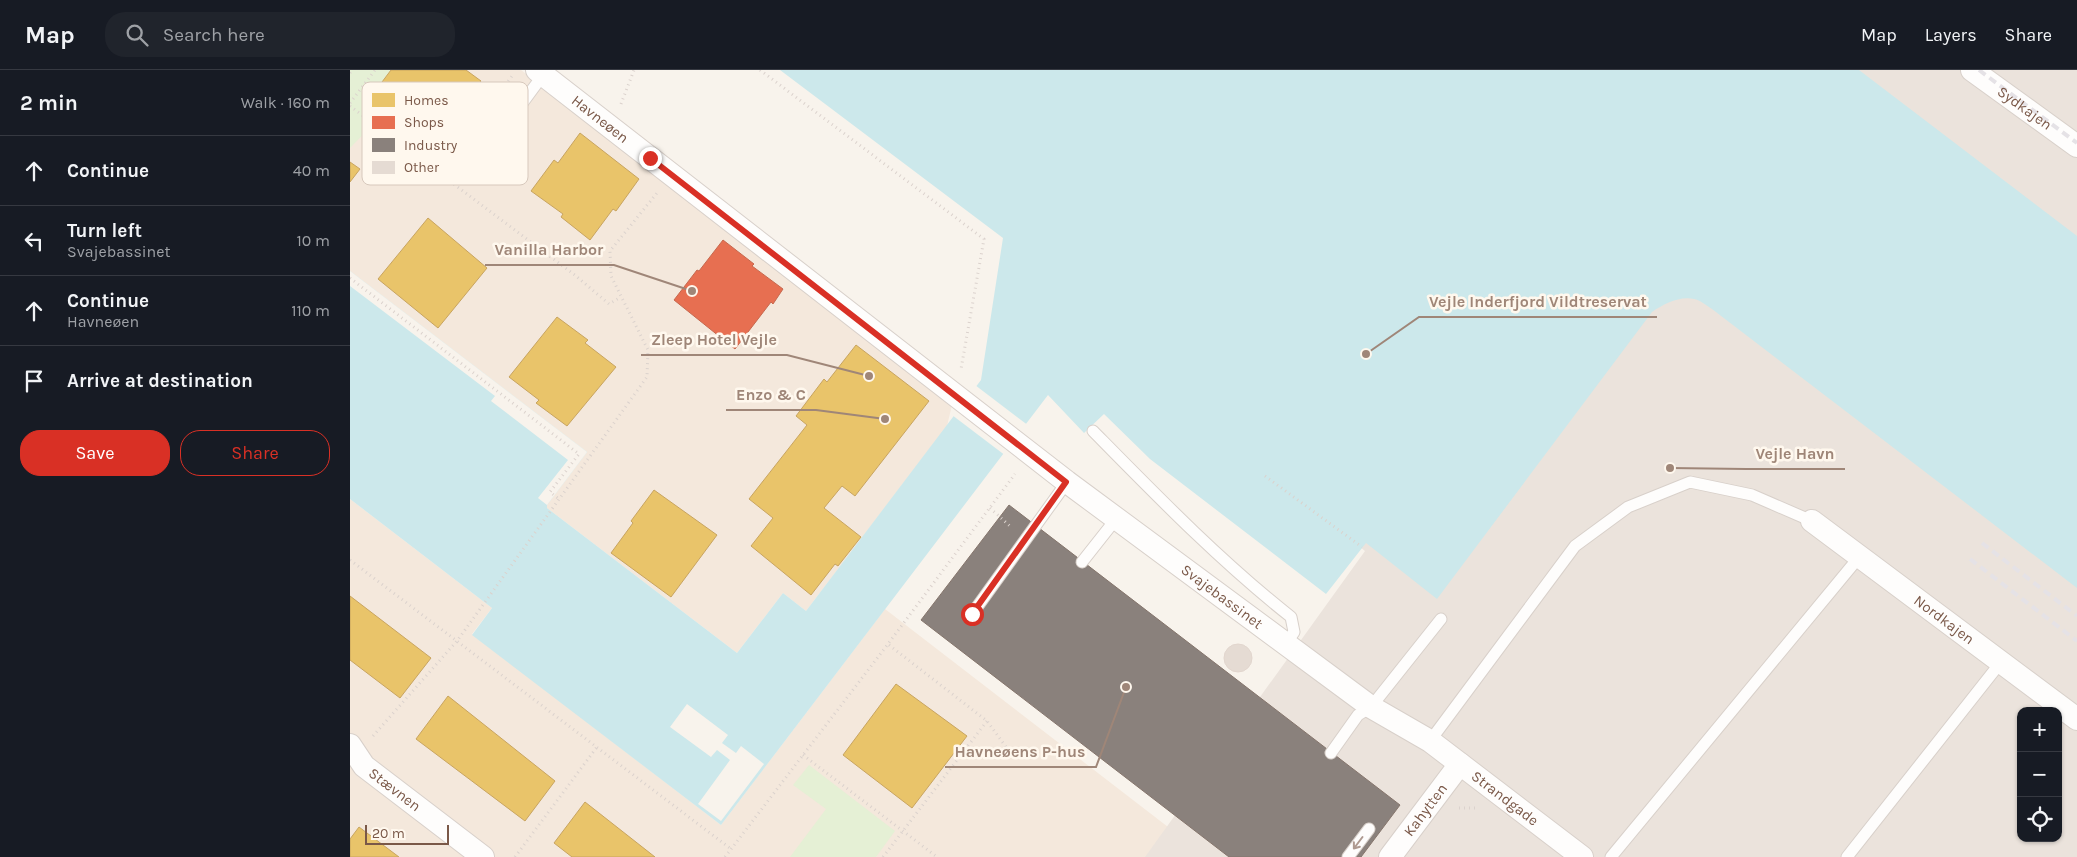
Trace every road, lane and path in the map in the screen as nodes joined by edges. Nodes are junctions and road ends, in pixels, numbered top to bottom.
1 (375, 70) edge
2 (634, 70) edge
3 (760, 70) edge
4 (1972, 70) edge
5 (515, 72) dead end
6 (540, 72) edge
7 (366, 82) edge
8 (507, 82) edge
9 (362, 88) edge
10 (528, 91) edge
11 (350, 105) edge
12 (362, 114) edge
13 (611, 128) junction
14 (2077, 146) edge
15 (455, 185) edge
16 (659, 190) dead end
17 (350, 278) edge
18 (622, 297) junction
19 (954, 394) junction
20 (1093, 430) dead end
21 (1025, 449) junction
22 (1265, 476) dead end
23 (1066, 482) junction
24 (559, 499) junction
25 (1116, 519) junction
26 (1812, 521) joint
27 (1362, 547) dead end
28 (1860, 556) junction
29 (350, 560) edge
30 (1082, 562) dead end
31 (972, 614) dead end
32 (1441, 619) dead end
33 (457, 641) junction
34 (888, 644) junction
35 (1285, 645) junction
36 (2001, 662) junction
37 (1370, 707) junction
38 (2077, 719) edge
39 (988, 721) junction
40 (1430, 741) junction
41 (597, 747) junction
42 (1009, 751) dead end
43 (1331, 753) dead end
44 (352, 755) edge
45 (803, 755) junction
46 (1460, 764) junction
47 (1502, 797) junction
48 (1456, 810) dead end
49 (1369, 830) dead end
50 (903, 831) junction
51 (731, 849) junction
52 (483, 857) edge
53 (515, 857) edge
54 (725, 857) edge
55 (883, 857) edge
56 (937, 857) edge
57 (1348, 857) edge
58 (1390, 857) edge
59 (1582, 857) edge
60 (1611, 857) edge
61 (1847, 857) edge

1 - 7 path
2 - 13 path
3 - 19 path
4 - 14 street, Sydkajen
5 - 8 path
6 - 10 lane
6 - 13 street, Havneøen
9 - 11 path
11 - 12 path
13 - 19 street, Havneøen
15 - 18 path
16 - 18 path
17 - 24 path
18 - 24 path
19 - 21 street, Havneøen
20 - 35 lane
21 - 23 street, Svajebassinet
21 - 34 path
22 - 27 path
23 - 25 street, Svajebassinet
23 - 31 lane
24 - 33 path
25 - 30 lane
25 - 35 street, Svajebassinet
26 - 28 street, Nordkajen
26 - 40 lane
28 - 36 street, Nordkajen
28 - 60 lane
29 - 33 path
32 - 37 lane
33 - 41 path
33 - 44 path
34 - 39 path
34 - 45 path
35 - 37 street, Svajebassinet
36 - 38 street, Nordkajen
36 - 61 lane
37 - 40 street, Svajebassinet
37 - 43 lane
39 - 42 path
39 - 50 path
40 - 46 street, Strandgade
41 - 51 path
41 - 53 path
44 - 52 street, Stævnen
45 - 50 path
45 - 51 path
46 - 47 street, Strandgade
46 - 58 street, Kahytten
47 - 48 path
47 - 59 street, Strandgade
49 -> 57 lane
50 - 55 path
50 - 56 path
51 - 54 path

